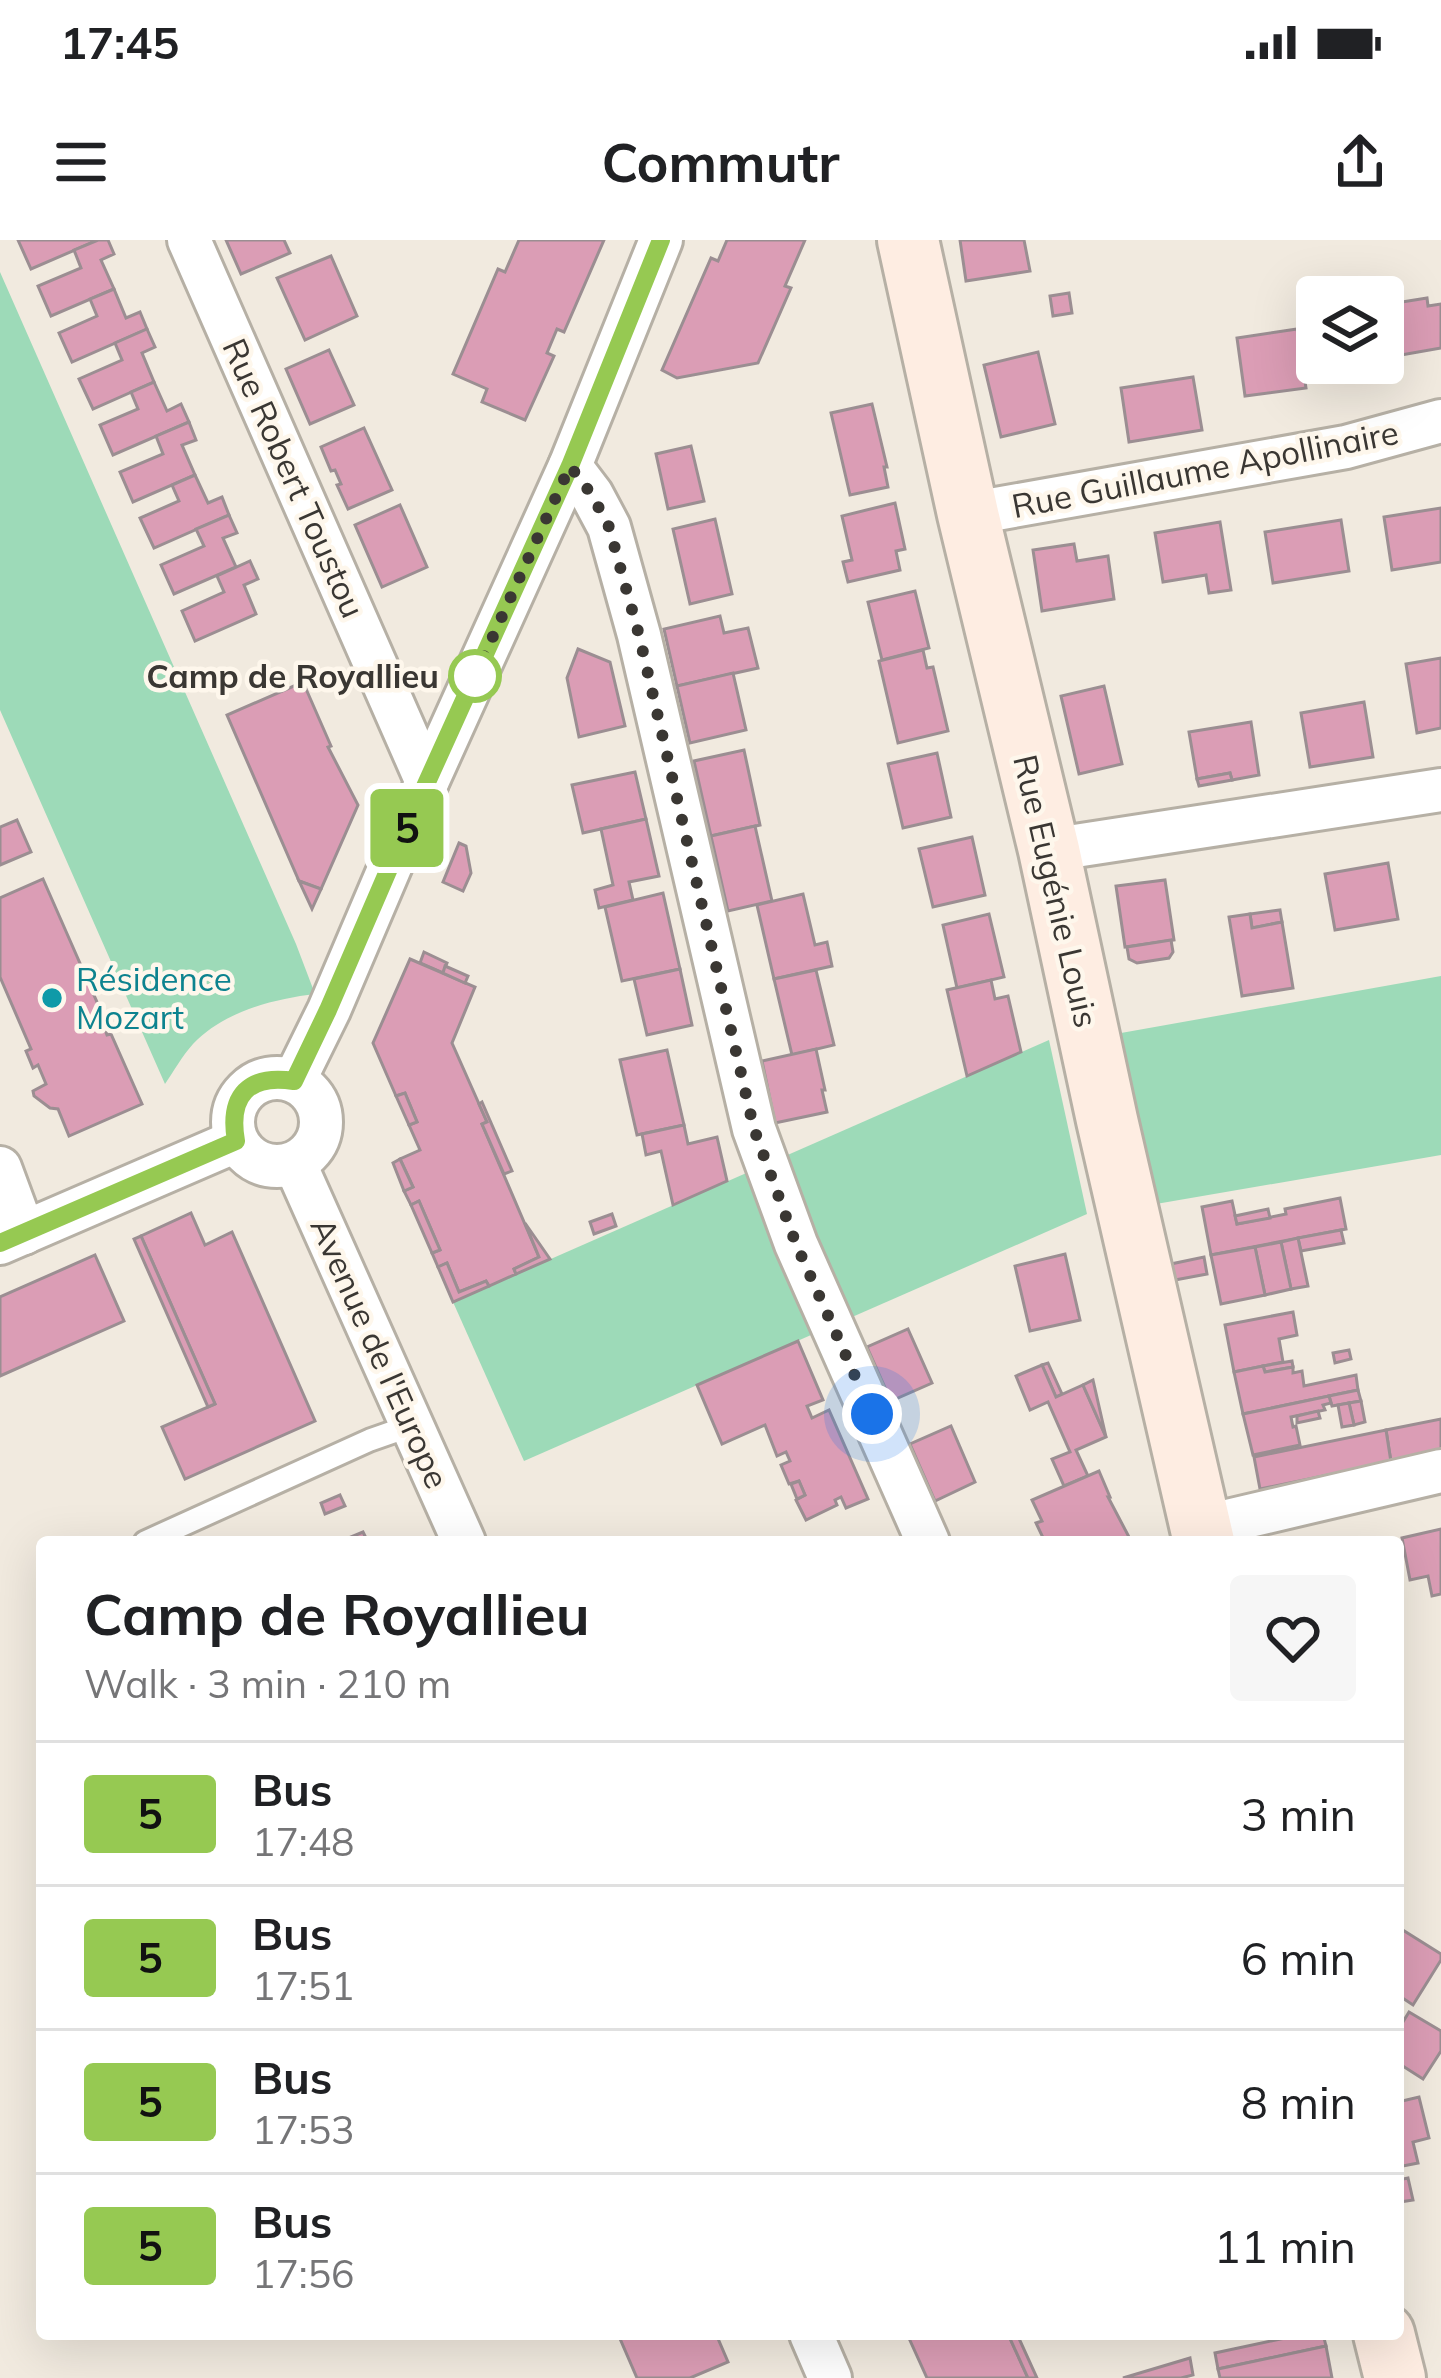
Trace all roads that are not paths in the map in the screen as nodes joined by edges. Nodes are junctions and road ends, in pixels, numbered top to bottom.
1 (189, 240) edge
2 (661, 240) edge
3 (908, 240) edge
4 (1441, 421) edge
5 (570, 466) junction
6 (968, 514) junction
7 (427, 782) junction
8 (1441, 790) edge
9 (1049, 850) junction
10 (294, 1081) junction
11 (236, 1141) junction
12 (295, 1164) junction
13 (0, 1168) edge
14 (12, 1238) edge
15 (413, 1425) junction
16 (1441, 1471) edge
17 (1203, 1535) edge
18 (158, 1536) edge
19 (461, 1536) edge
20 (925, 1536) edge
21 (814, 2340) edge
22 (1386, 2340) edge
23 (830, 2378) edge
24 (1395, 2378) edge

1 - 7 street, Rue Robert Toustou
2 - 5 street
3 - 6 street, Rue Eugénie Louis
4 - 6 street, Rue Guillaume Apollinaire
5 - 7 street
5 - 20 street
6 - 9 street, Rue Eugénie Louis
7 - 10 street
8 - 9 street
9 - 17 street, Rue Eugénie Louis
10 - 11 street
10 - 12 street
11 - 12 street
11 - 14 street
12 - 15 street, Avenue de l'Europe
13 - 14 street
15 - 18 lane
15 - 19 street, Avenue de l'Europe
16 - 17 street
21 - 23 street
22 - 24 street

